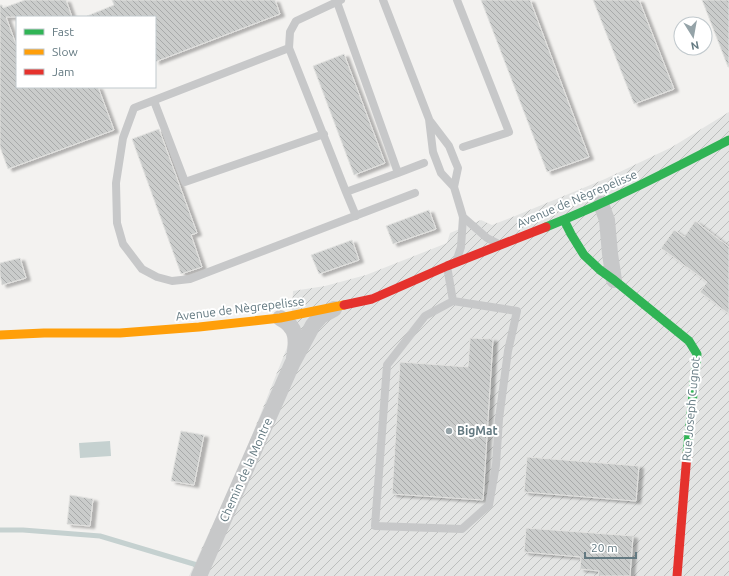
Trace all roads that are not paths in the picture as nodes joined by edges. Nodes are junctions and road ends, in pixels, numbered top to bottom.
1 (383, 0) edge
2 (458, 0) edge
3 (339, 1) edge
4 (289, 48) junction
5 (154, 100) junction
6 (429, 119) junction
7 (324, 134) junction
8 (729, 140) edge
9 (463, 147) dead end
10 (424, 163) dead end
11 (398, 173) junction
12 (454, 187) junction
13 (346, 192) junction
14 (415, 193) dead end
15 (601, 204) junction
16 (356, 216) junction
17 (464, 217) junction
18 (564, 220) junction
19 (500, 245) junction
20 (456, 262) junction
21 (447, 266) junction
22 (432, 272) junction
23 (614, 280) junction
24 (387, 283) dead end
25 (453, 301) junction
26 (338, 307) junction
27 (280, 318) junction
28 (113, 324) dead end
29 (44, 333) junction
30 (0, 335) edge
31 (292, 364) junction
32 (199, 576) edge
33 (677, 576) edge

1 - 6 lane
2 - 9 lane
3 - 4 lane
3 - 11 lane
4 - 5 lane
4 - 7 lane
5 - 7 lane
5 - 16 lane
6 - 12 lane
6 - 12 lane
7 - 13 lane
8 - 15 main road, Avenue de Nègrepelisse
10 - 11 lane
11 - 13 lane
12 - 17 lane
13 - 16 lane
14 - 16 lane
15 - 18 main road, Avenue de Nègrepelisse
15 - 23 street
17 - 19 lane
17 - 20 lane
18 - 19 main road, Avenue de Nègrepelisse
18 - 23 main road, Rue Joseph Cugnot
19 - 20 main road, Avenue de Nègrepelisse
20 - 21 main road, Avenue de Nègrepelisse
21 - 22 main road, Avenue de Nègrepelisse
21 - 25 lane
22 - 24 main road, Avenue de Nègrepelisse
22 - 26 main road, Avenue de Nègrepelisse
23 - 33 main road, Rue Joseph Cugnot
25 - 25 lane
26 - 27 main road, Avenue de Nègrepelisse
26 - 31 street, Chemin de la Montre
27 - 29 main road, Avenue de Nègrepelisse
27 - 31 street, Chemin de la Montre
28 - 29 main road, Avenue de Nègrepelisse
29 - 30 main road, Avenue de Nègrepelisse
31 - 32 street, Chemin de la Montre

